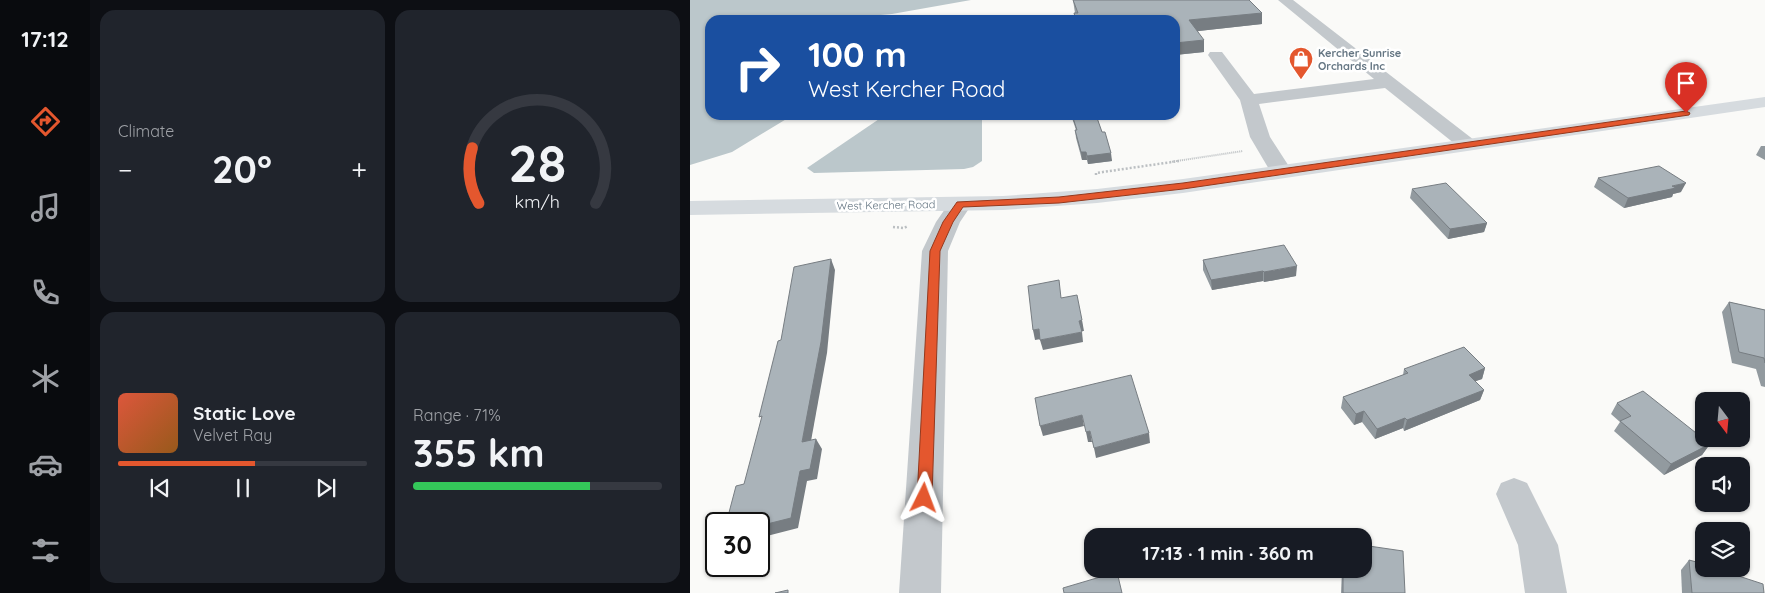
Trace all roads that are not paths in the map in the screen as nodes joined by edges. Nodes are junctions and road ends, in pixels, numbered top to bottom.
1 (1285, 0) edge
2 (1216, 55) dead end
3 (1390, 82) junction
4 (1249, 100) junction
5 (1765, 102) edge
6 (1467, 144) junction
7 (1281, 171) junction
8 (960, 204) junction
9 (690, 208) edge
10 (1514, 494) dead end
11 (920, 593) edge
12 (1546, 593) edge

1 - 3 street
2 - 4 street
3 - 4 street
3 - 6 street
4 - 7 street
5 - 6 main road, West Kercher Road
6 - 7 main road, West Kercher Road
7 - 8 main road, West Kercher Road
8 - 9 main road, West Kercher Road
8 - 11 street
10 - 12 street

